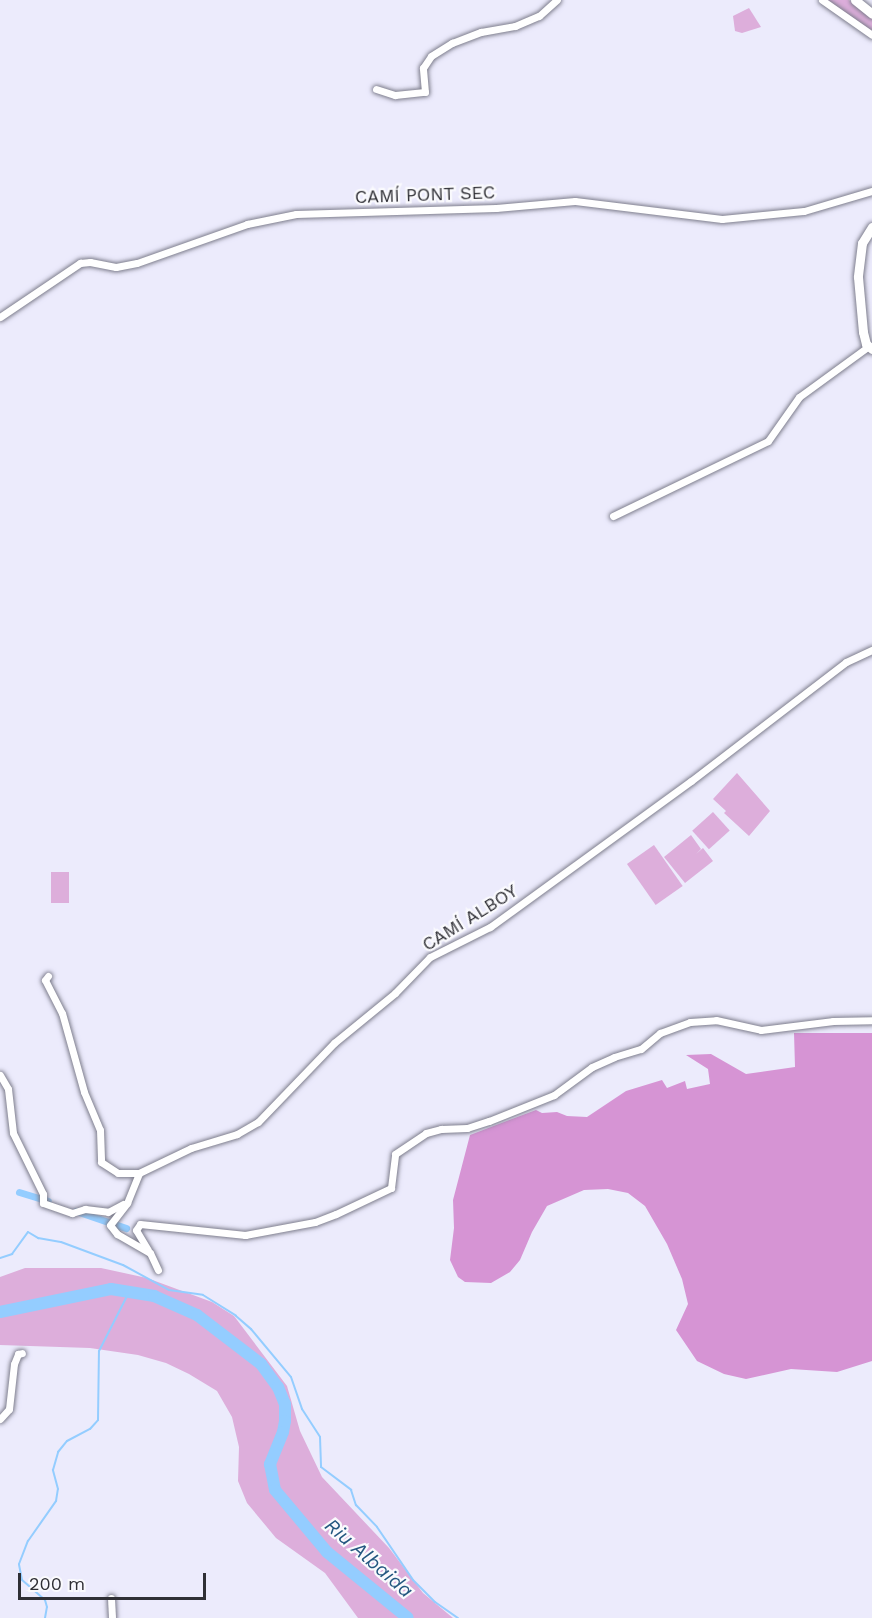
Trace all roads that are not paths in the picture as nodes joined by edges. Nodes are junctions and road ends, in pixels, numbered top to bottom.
1 (557, 0) edge
2 (822, 0) edge
3 (855, 0) edge
4 (872, 14) edge
5 (872, 35) edge
6 (376, 89) dead end
7 (872, 191) edge
8 (872, 227) edge
9 (0, 317) edge
10 (870, 348) edge
11 (613, 516) dead end
12 (872, 651) edge
13 (48, 976) dead end
14 (872, 1020) edge
15 (0, 1075) edge
16 (139, 1173) junction
17 (130, 1196) junction
18 (150, 1253) junction
19 (158, 1270) dead end
20 (22, 1353) dead end
21 (0, 1419) edge
22 (111, 1598) dead end
23 (112, 1618) edge

1 - 6 street
2 - 5 street
3 - 4 main road
7 - 9 street, CAMÍ PONT SEC
8 - 10 main road
10 - 11 street
12 - 16 street, CAMÍ ALBOY
13 - 16 street
14 - 18 street
15 - 17 street
16 - 17 street
17 - 18 street
18 - 19 street
20 - 21 street
22 - 23 street

